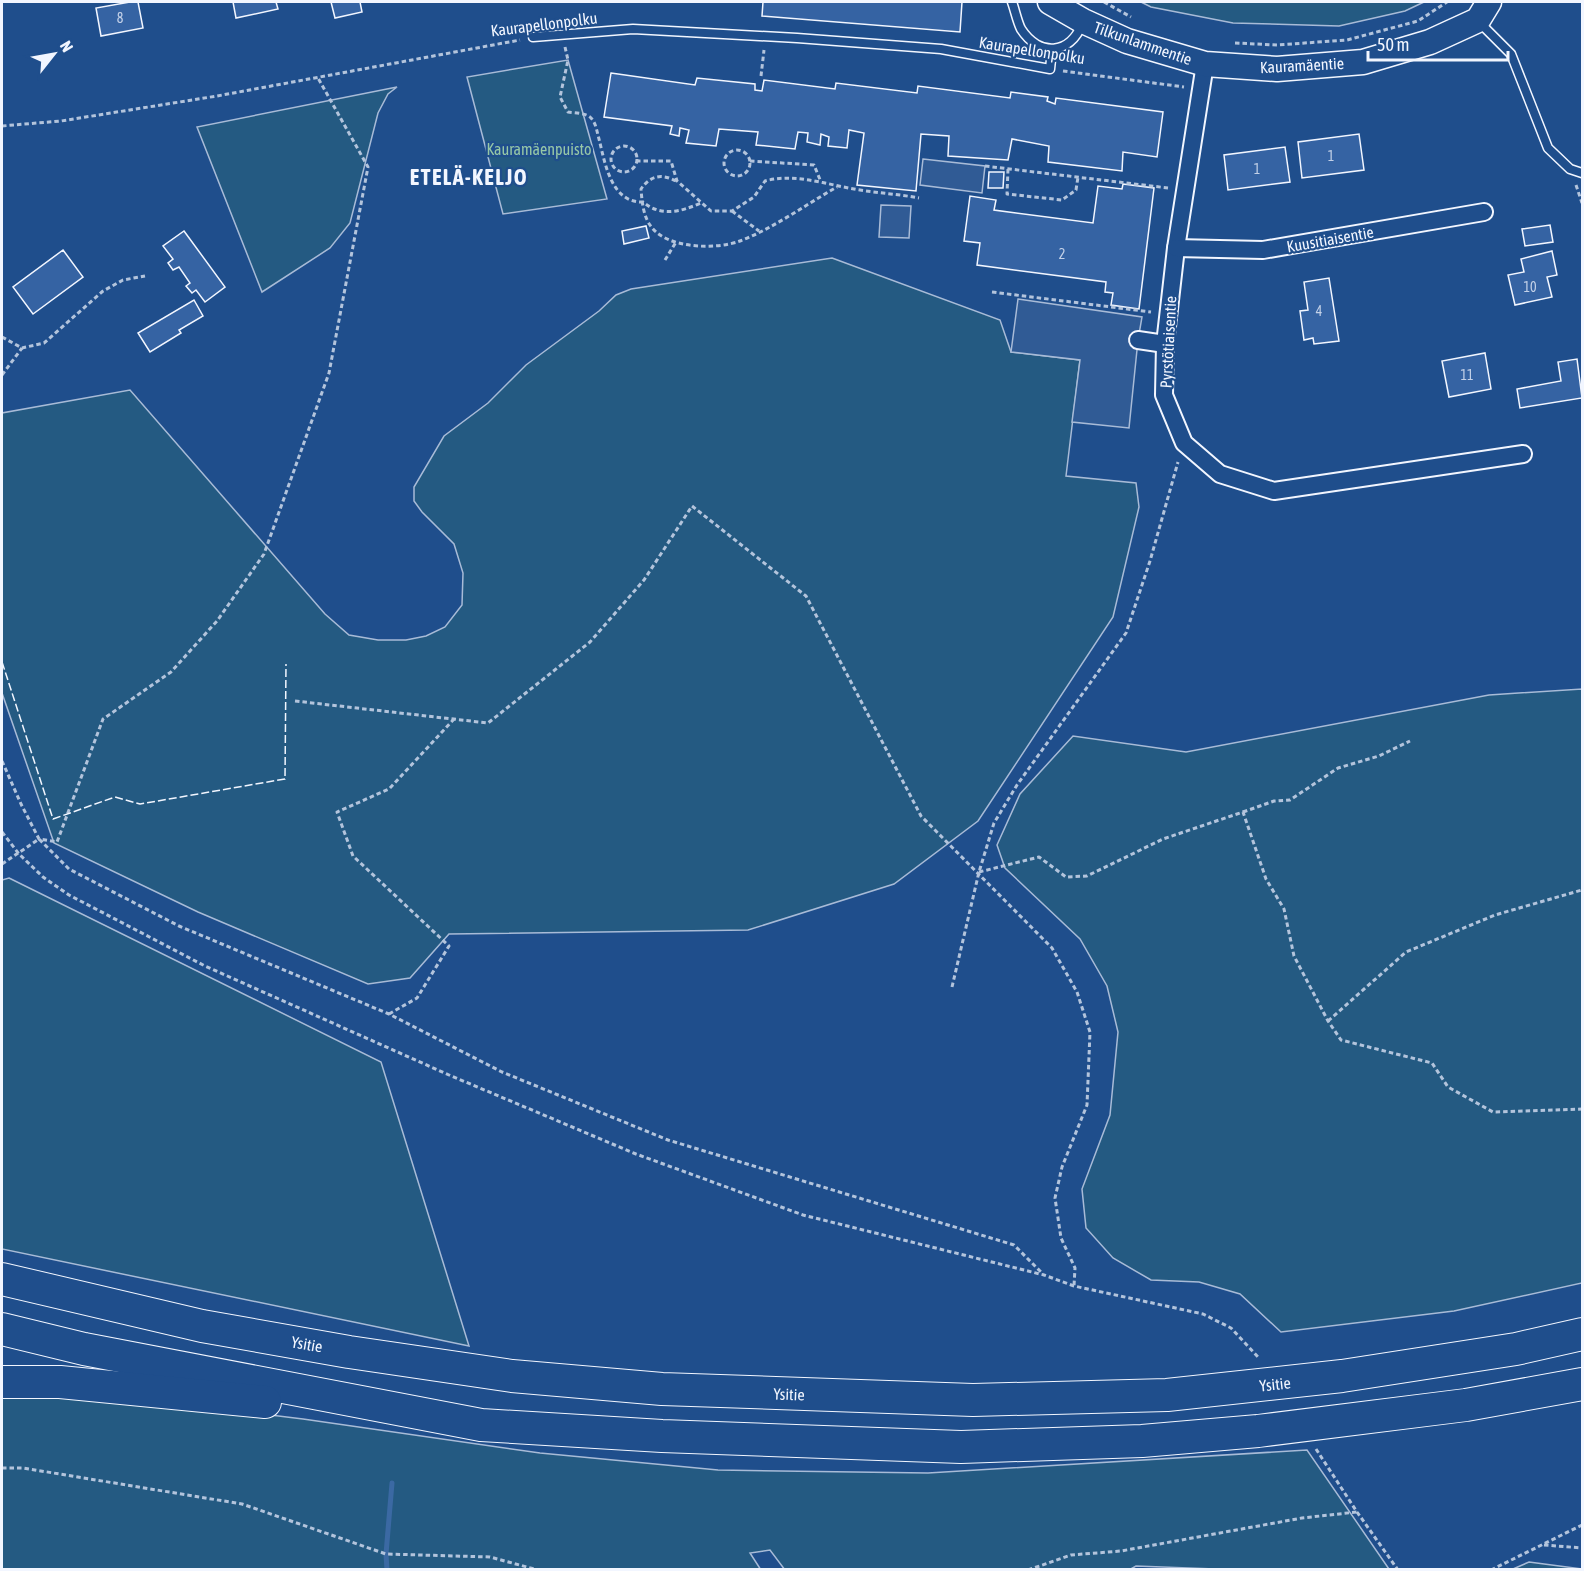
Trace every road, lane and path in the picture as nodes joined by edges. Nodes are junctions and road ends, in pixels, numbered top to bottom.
1 (1012, 2) edge
2 (1050, 2) edge
3 (1104, 2) edge
4 (1447, 2) edge
5 (1483, 11) edge
6 (1131, 18) dead end
7 (1083, 21) junction
8 (563, 35) junction
9 (766, 36) junction
10 (533, 37) joint
11 (1232, 43) dead end
12 (1052, 50) junction
13 (1205, 64) junction
14 (1050, 69) junction
15 (761, 76) dead end
16 (318, 78) junction
17 (1201, 89) junction
18 (2, 126) edge
19 (636, 161) junction
20 (750, 161) junction
21 (985, 166) dead end
22 (1008, 169) junction
23 (1582, 173) edge
24 (1078, 177) junction
25 (677, 181) junction
26 (821, 183) junction
27 (838, 186) junction
28 (1185, 190) junction
29 (920, 198) dead end
30 (642, 202) junction
31 (701, 203) junction
32 (732, 211) junction
33 (1484, 212) dead end
34 (760, 231) junction
35 (676, 242) junction
36 (1176, 248) junction
37 (665, 260) dead end
38 (145, 276) dead end
39 (992, 292) dead end
40 (1168, 314) junction
41 (2, 337) edge
42 (1138, 340) dead end
43 (1165, 344) junction
44 (22, 348) junction
45 (2, 375) edge
46 (1184, 443) junction
47 (1523, 454) dead end
48 (295, 701) dead end
49 (455, 718) junction
50 (1410, 741) dead end
51 (2, 760) edge
52 (1243, 812) junction
53 (2, 832) edge
54 (39, 839) junction
55 (19, 854) junction
56 (2, 864) edge
57 (978, 872) junction
58 (1582, 890) edge
59 (952, 987) dead end
60 (389, 1014) junction
61 (1328, 1021) junction
62 (1582, 1109) edge
63 (1044, 1275) junction
64 (2, 1279) edge
65 (1074, 1286) junction
66 (2, 1329) edge
67 (1582, 1334) edge
68 (1258, 1358) dead end
69 (2, 1382) edge
70 (1582, 1384) edge
71 (481, 1425) junction
72 (1314, 1445) dead end
73 (2, 1468) edge
74 (1357, 1512) junction
75 (1582, 1525) edge
76 (1542, 1545) junction
77 (1582, 1548) edge
78 (538, 1569) edge
79 (1028, 1569) edge
80 (1398, 1569) edge
81 (1491, 1569) edge

1 - 12 lane
2 - 7 street, Tilkunlammentie
3 - 6 path
4 - 11 path
5 - 13 street, Kauramäentie
5 - 23 lane
7 - 12 lane
7 - 13 street, Tilkunlammentie
8 - 9 lane, Kaurapellonpolku
8 - 10 lane, Kaurapellonpolku
8 - 30 path
9 - 14 lane, Kaurapellonpolku
9 - 15 path
10 - 16 path, Kaurapellonpolku
12 - 14 lane
13 - 17 street, Pyrstötiaisentie
14 - 17 path, Kaurapellonpolku
16 - 18 path, Kaurapellonpolku
16 - 54 path
17 - 28 street, Pyrstötiaisentie
19 - 19 path
19 - 25 path
20 - 20 path
20 - 26 path
21 - 22 path
22 - 24 path
22 - 24 path
24 - 28 path
25 - 30 path
25 - 31 path
26 - 27 path
26 - 32 path
27 - 29 path
27 - 34 path
28 - 36 street, Pyrstötiaisentie
30 - 31 path
30 - 35 path
31 - 32 path
32 - 34 path
33 - 36 street, Kuusitiaisentie
34 - 35 path
35 - 37 path
36 - 40 street, Pyrstötiaisentie
38 - 44 path
39 - 40 path
40 - 43 street, Pyrstötiaisentie
41 - 44 path
42 - 43 street
43 - 46 street, Pyrstötiaisentie
44 - 45 path
46 - 47 street, Pyrstötiaisentie
46 - 57 path
48 - 49 path
49 - 57 path
49 - 60 path
50 - 52 path
51 - 54 path
52 - 57 path
52 - 61 path
53 - 55 path
54 - 55 path
54 - 60 path
55 - 56 path
55 - 63 path
57 - 59 path
57 - 65 path
58 - 61 path
60 - 63 path
61 - 62 path
63 - 65 path
64 - 67 highway, Ysitie
65 - 68 path
66 - 71 highway
69 - 71 highway
70 - 71 highway
72 - 74 path
73 - 78 path
74 - 79 path
74 - 80 path
75 - 76 path
76 - 77 path
76 - 81 path

